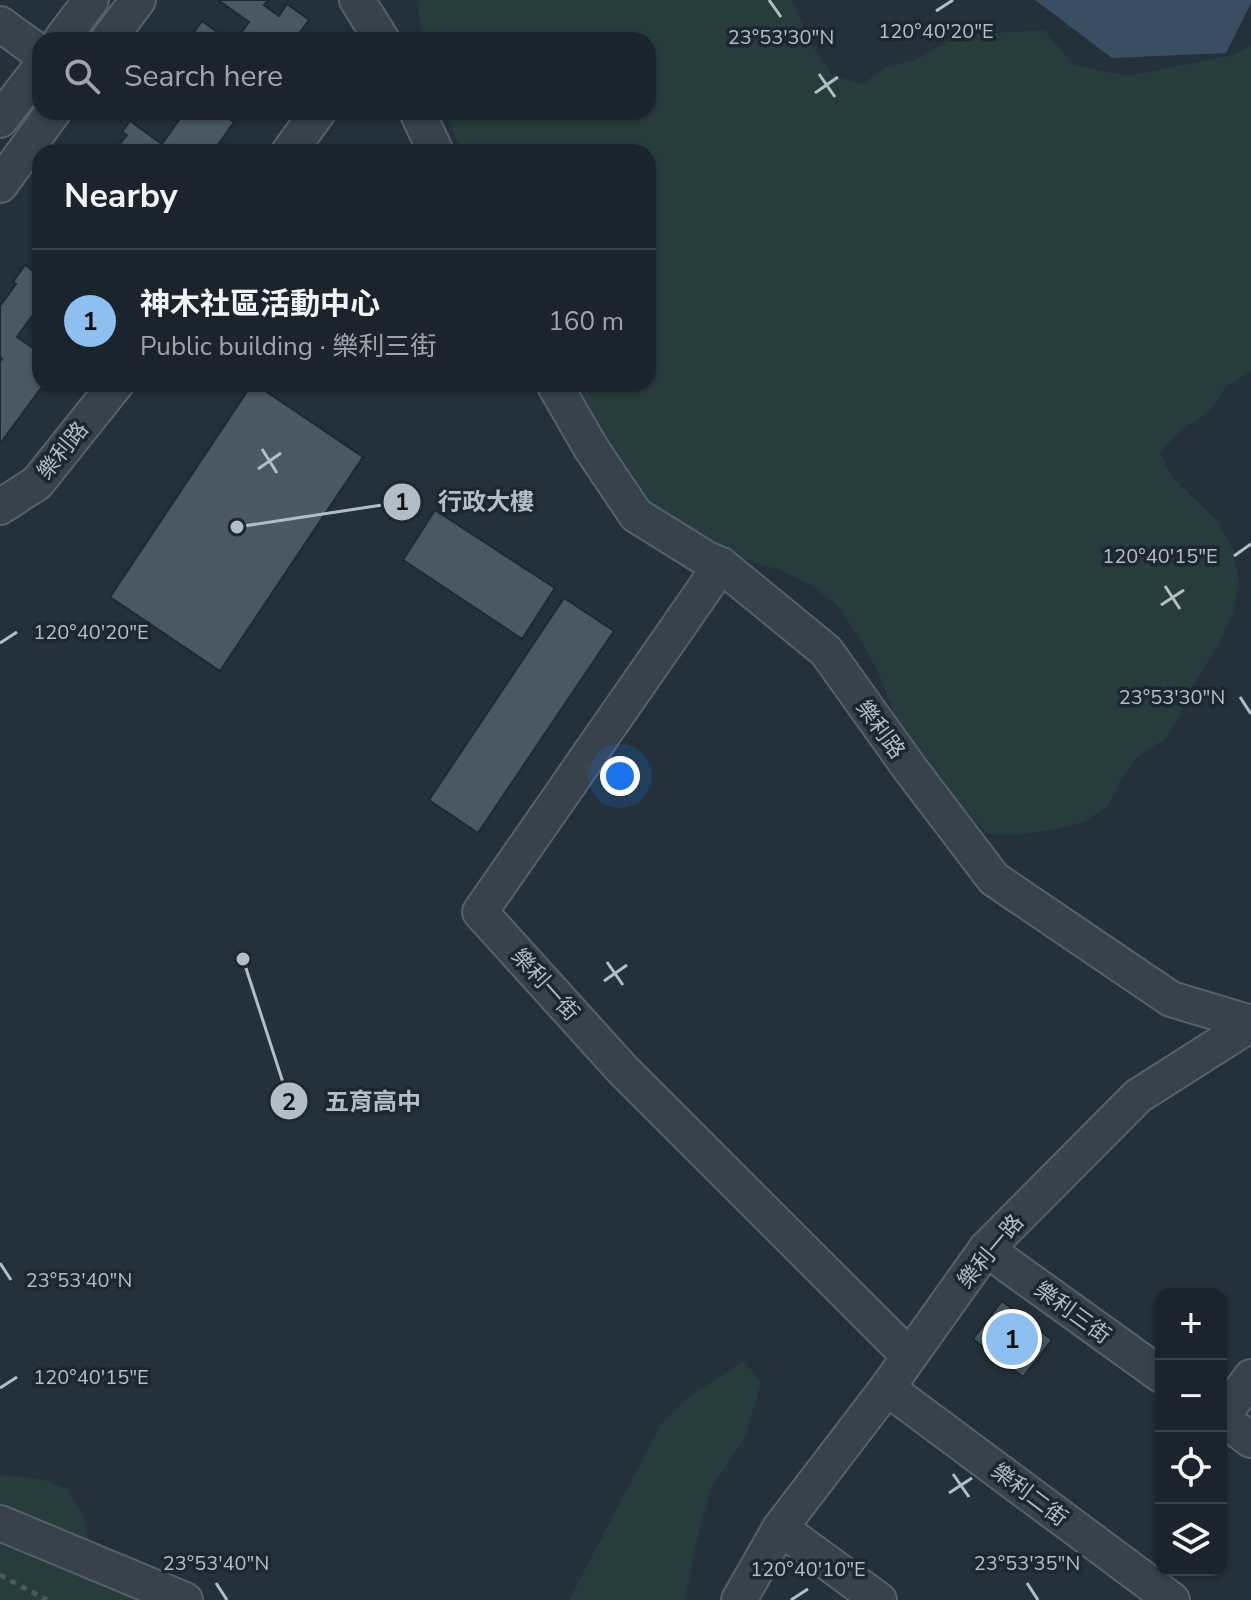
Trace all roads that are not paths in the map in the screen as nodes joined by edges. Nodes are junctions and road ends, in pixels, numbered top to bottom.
1 (91, 0) edge
2 (138, 0) edge
3 (357, 0) edge
4 (0, 24) edge
5 (67, 32) edge
6 (114, 32) edge
7 (374, 32) edge
8 (32, 47) edge
9 (32, 78) edge
10 (0, 120) edge
11 (49, 120) edge
12 (312, 120) edge
13 (421, 120) edge
14 (38, 144) edge
15 (295, 144) edge
16 (432, 144) edge
17 (32, 157) edge
18 (0, 185) edge
19 (110, 392) edge
20 (559, 392) edge
21 (0, 507) edge
22 (721, 565) junction
23 (1251, 1024) edge
24 (986, 1249) junction
25 (909, 1356) junction
26 (1155, 1371) edge
27 (1251, 1377) edge
28 (887, 1388) junction
29 (1227, 1410) edge
30 (1227, 1422) edge
31 (1251, 1440) edge
32 (0, 1523) edge
33 (780, 1528) junction
34 (185, 1600) edge
35 (739, 1600) edge
36 (879, 1600) edge
37 (1172, 1600) edge

1 - 5 street
2 - 6 street
3 - 7 street
4 - 8 street
9 - 10 street
11 - 14 street
12 - 15 street
13 - 16 street
17 - 18 street
19 - 21 street, 樂利路
20 - 22 street, 樂利路
22 - 23 street, 樂利路
22 - 25 street, 樂利一街
23 - 24 street, 樂利一路
24 - 25 street, 樂利一路
24 - 26 street, 樂利三街
25 - 28 street, 樂利一路
27 - 29 street
28 - 33 street, 樂利一路
28 - 37 street, 樂利二街
30 - 31 street
32 - 34 street
33 - 35 street, 樂利一路
33 - 36 street

